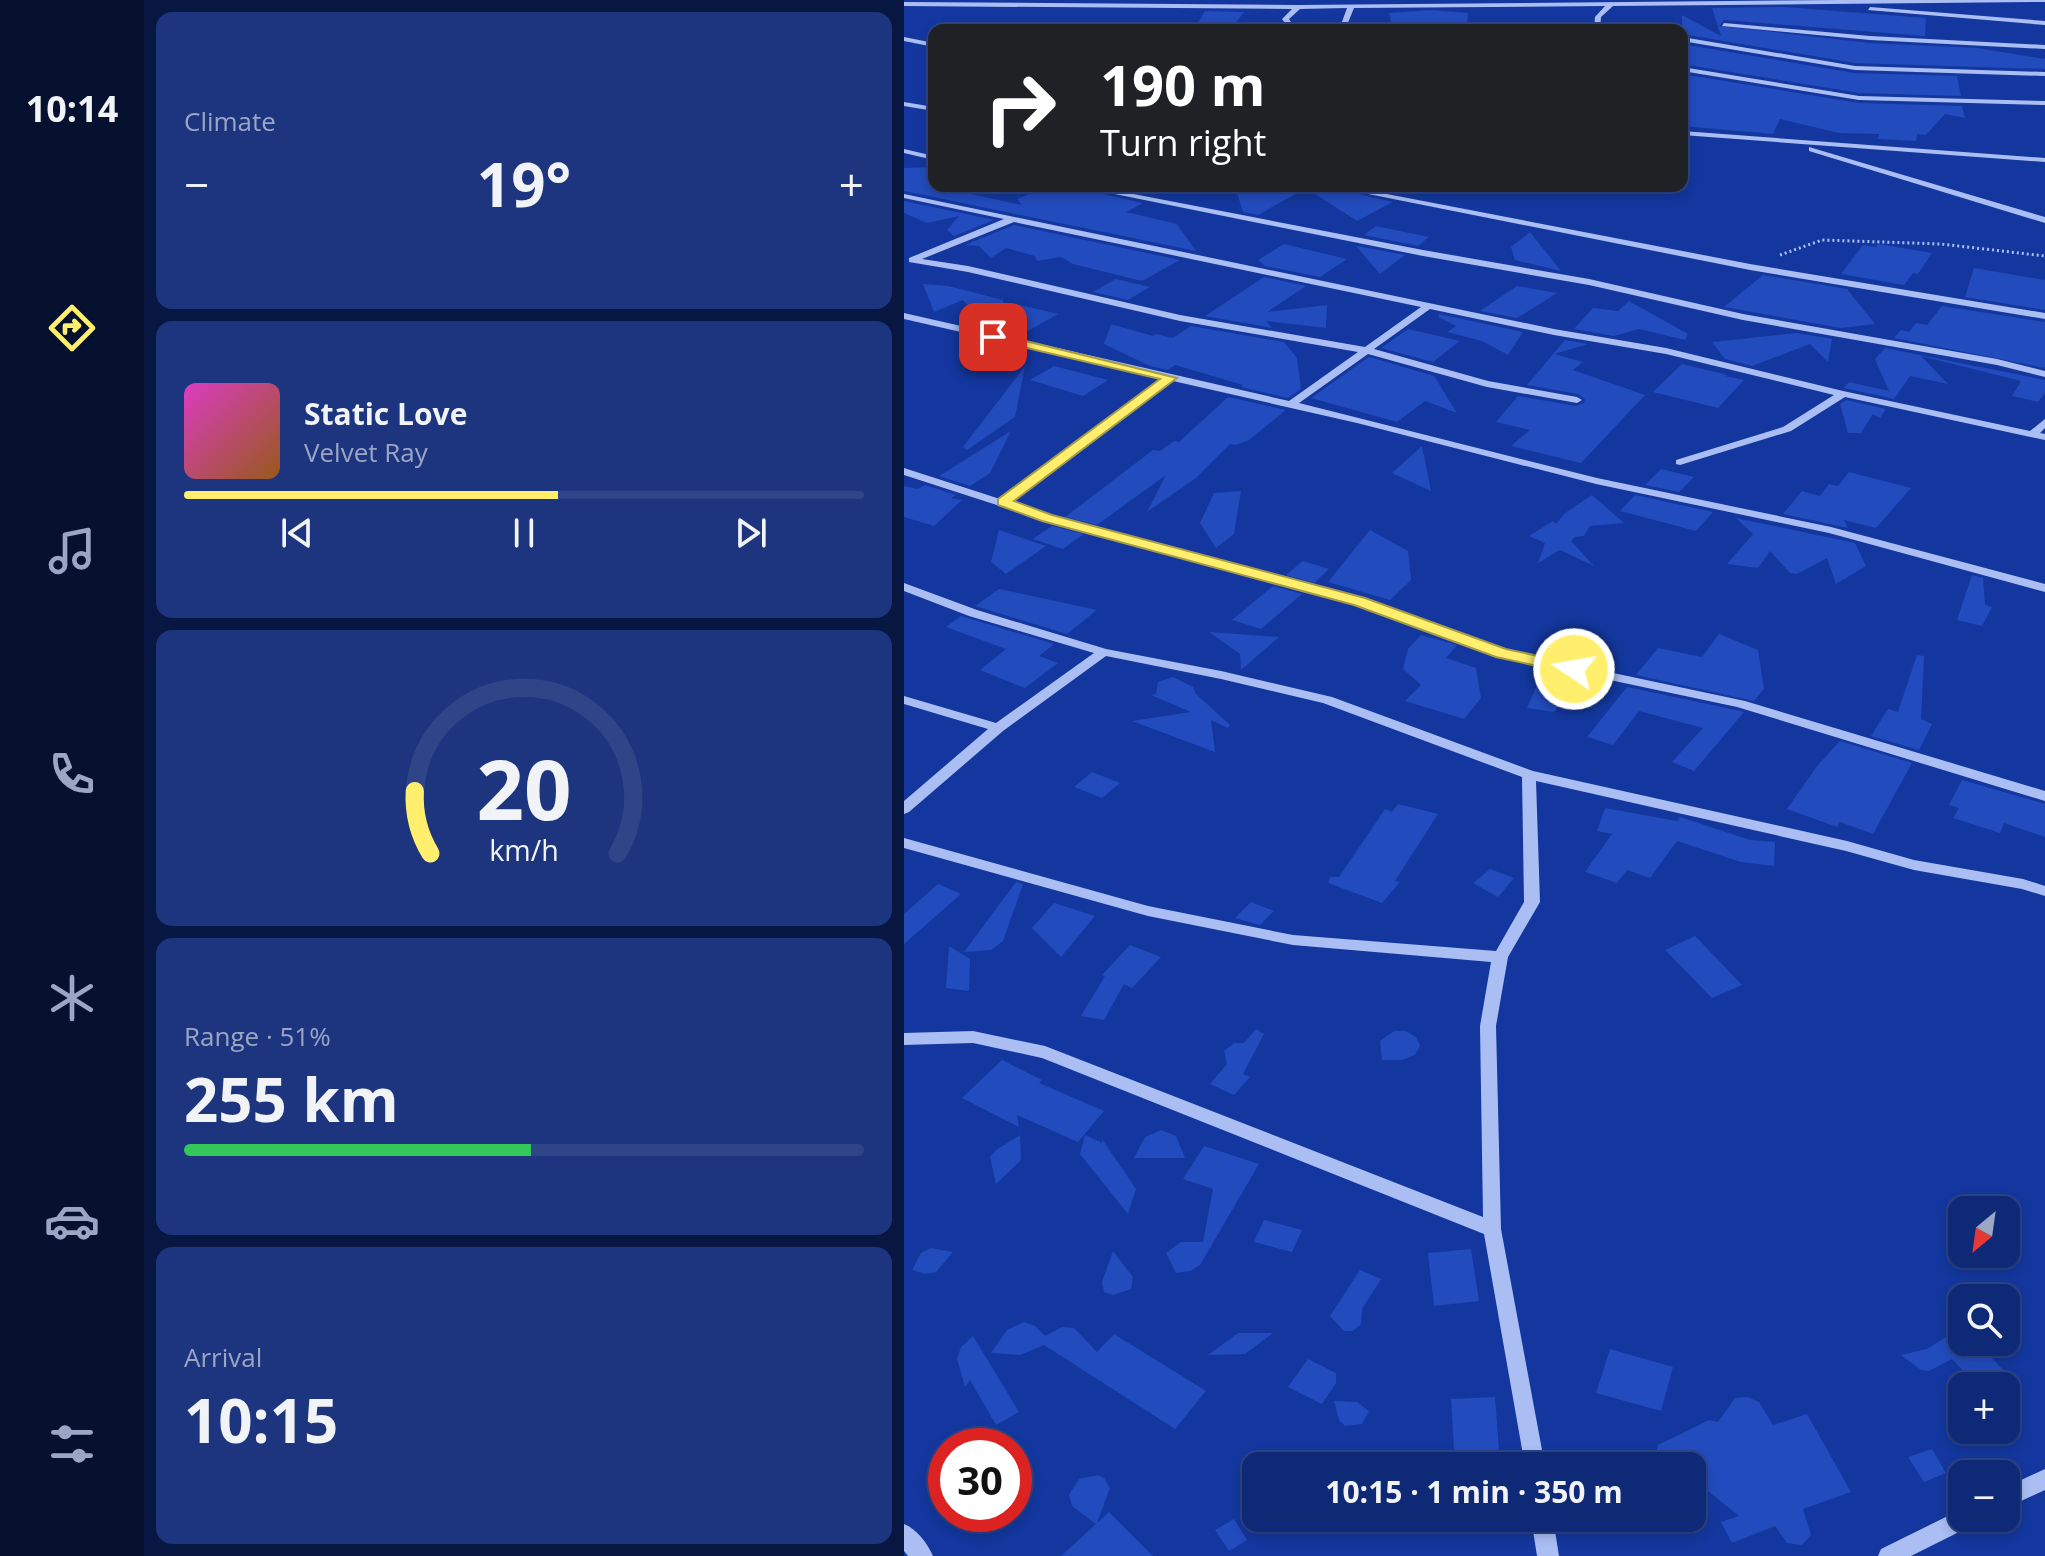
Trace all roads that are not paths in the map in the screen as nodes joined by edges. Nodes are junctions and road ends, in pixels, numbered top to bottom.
1 (1817, 0) edge
2 (2045, 0) edge
3 (1724, 2) junction
4 (1852, 2) edge
5 (1612, 3) junction
6 (904, 4) edge
7 (1298, 7) junction
8 (1351, 7) junction
9 (2045, 23) edge
10 (1289, 24) edge
11 (1344, 24) edge
12 (1597, 24) edge
13 (1724, 25) junction
14 (904, 39) edge
15 (1688, 40) edge
16 (1711, 42) junction
17 (928, 44) edge
18 (2045, 47) edge
19 (1688, 70) edge
20 (2045, 74) edge
21 (2045, 103) edge
22 (904, 104) edge
23 (928, 108) edge
24 (1688, 133) edge
25 (1793, 142) junction
26 (904, 151) edge
27 (928, 157) edge
28 (2045, 160) edge
29 (1110, 192) edge
30 (1363, 192) edge
31 (904, 196) edge
32 (1015, 218) junction
33 (2045, 220) edge
34 (908, 262) edge
35 (1428, 306) junction
36 (904, 316) edge
37 (2045, 316) edge
38 (1366, 350) junction
39 (2045, 374) edge
40 (1170, 378) junction
41 (1843, 394) junction
42 (1577, 400) dead end
43 (1290, 405) junction
44 (2045, 422) edge
45 (2032, 434) junction
46 (2045, 437) edge
47 (1680, 462) dead end
48 (904, 471) edge
49 (1003, 502) junction
50 (904, 587) edge
51 (2045, 588) edge
52 (1104, 652) junction
53 (904, 700) edge
54 (998, 728) junction
55 (1529, 775) junction
56 (2045, 796) edge
57 (904, 809) edge
58 (904, 843) edge
59 (2045, 891) edge
60 (1500, 957) junction
61 (904, 1039) edge
62 (1492, 1229) junction
63 (1532, 1452) edge
64 (2045, 1479) edge
65 (2020, 1491) edge
66 (1948, 1526) edge
67 (1544, 1532) edge
68 (904, 1534) edge
69 (922, 1556) edge
70 (1548, 1556) edge
71 (1889, 1556) edge

1 - 3 street
1 - 4 street
2 - 4 street
3 - 5 street
3 - 13 street
4 - 9 street
5 - 8 street
5 - 12 street
6 - 7 street
7 - 8 street
7 - 10 street
8 - 11 street
13 - 16 street
13 - 18 street
14 - 17 street
15 - 16 street
16 - 20 street
19 - 21 street
22 - 23 street
24 - 25 street
25 - 28 street
25 - 33 street
26 - 27 street
29 - 39 street
30 - 37 street
31 - 32 street
32 - 34 street
32 - 35 street
34 - 38 street
35 - 38 street
35 - 41 street
36 - 40 street
38 - 42 street
38 - 43 street
40 - 43 street
40 - 49 street
41 - 45 street
41 - 47 street
43 - 51 street
44 - 45 street
45 - 46 street
48 - 49 street
49 - 56 street
50 - 52 street
52 - 54 street
52 - 55 street
53 - 54 street
54 - 57 street
55 - 59 street
55 - 60 street
58 - 60 street
60 - 62 street
61 - 62 street
62 - 63 street
64 - 65 street
66 - 71 street
67 - 70 street
68 - 69 street

